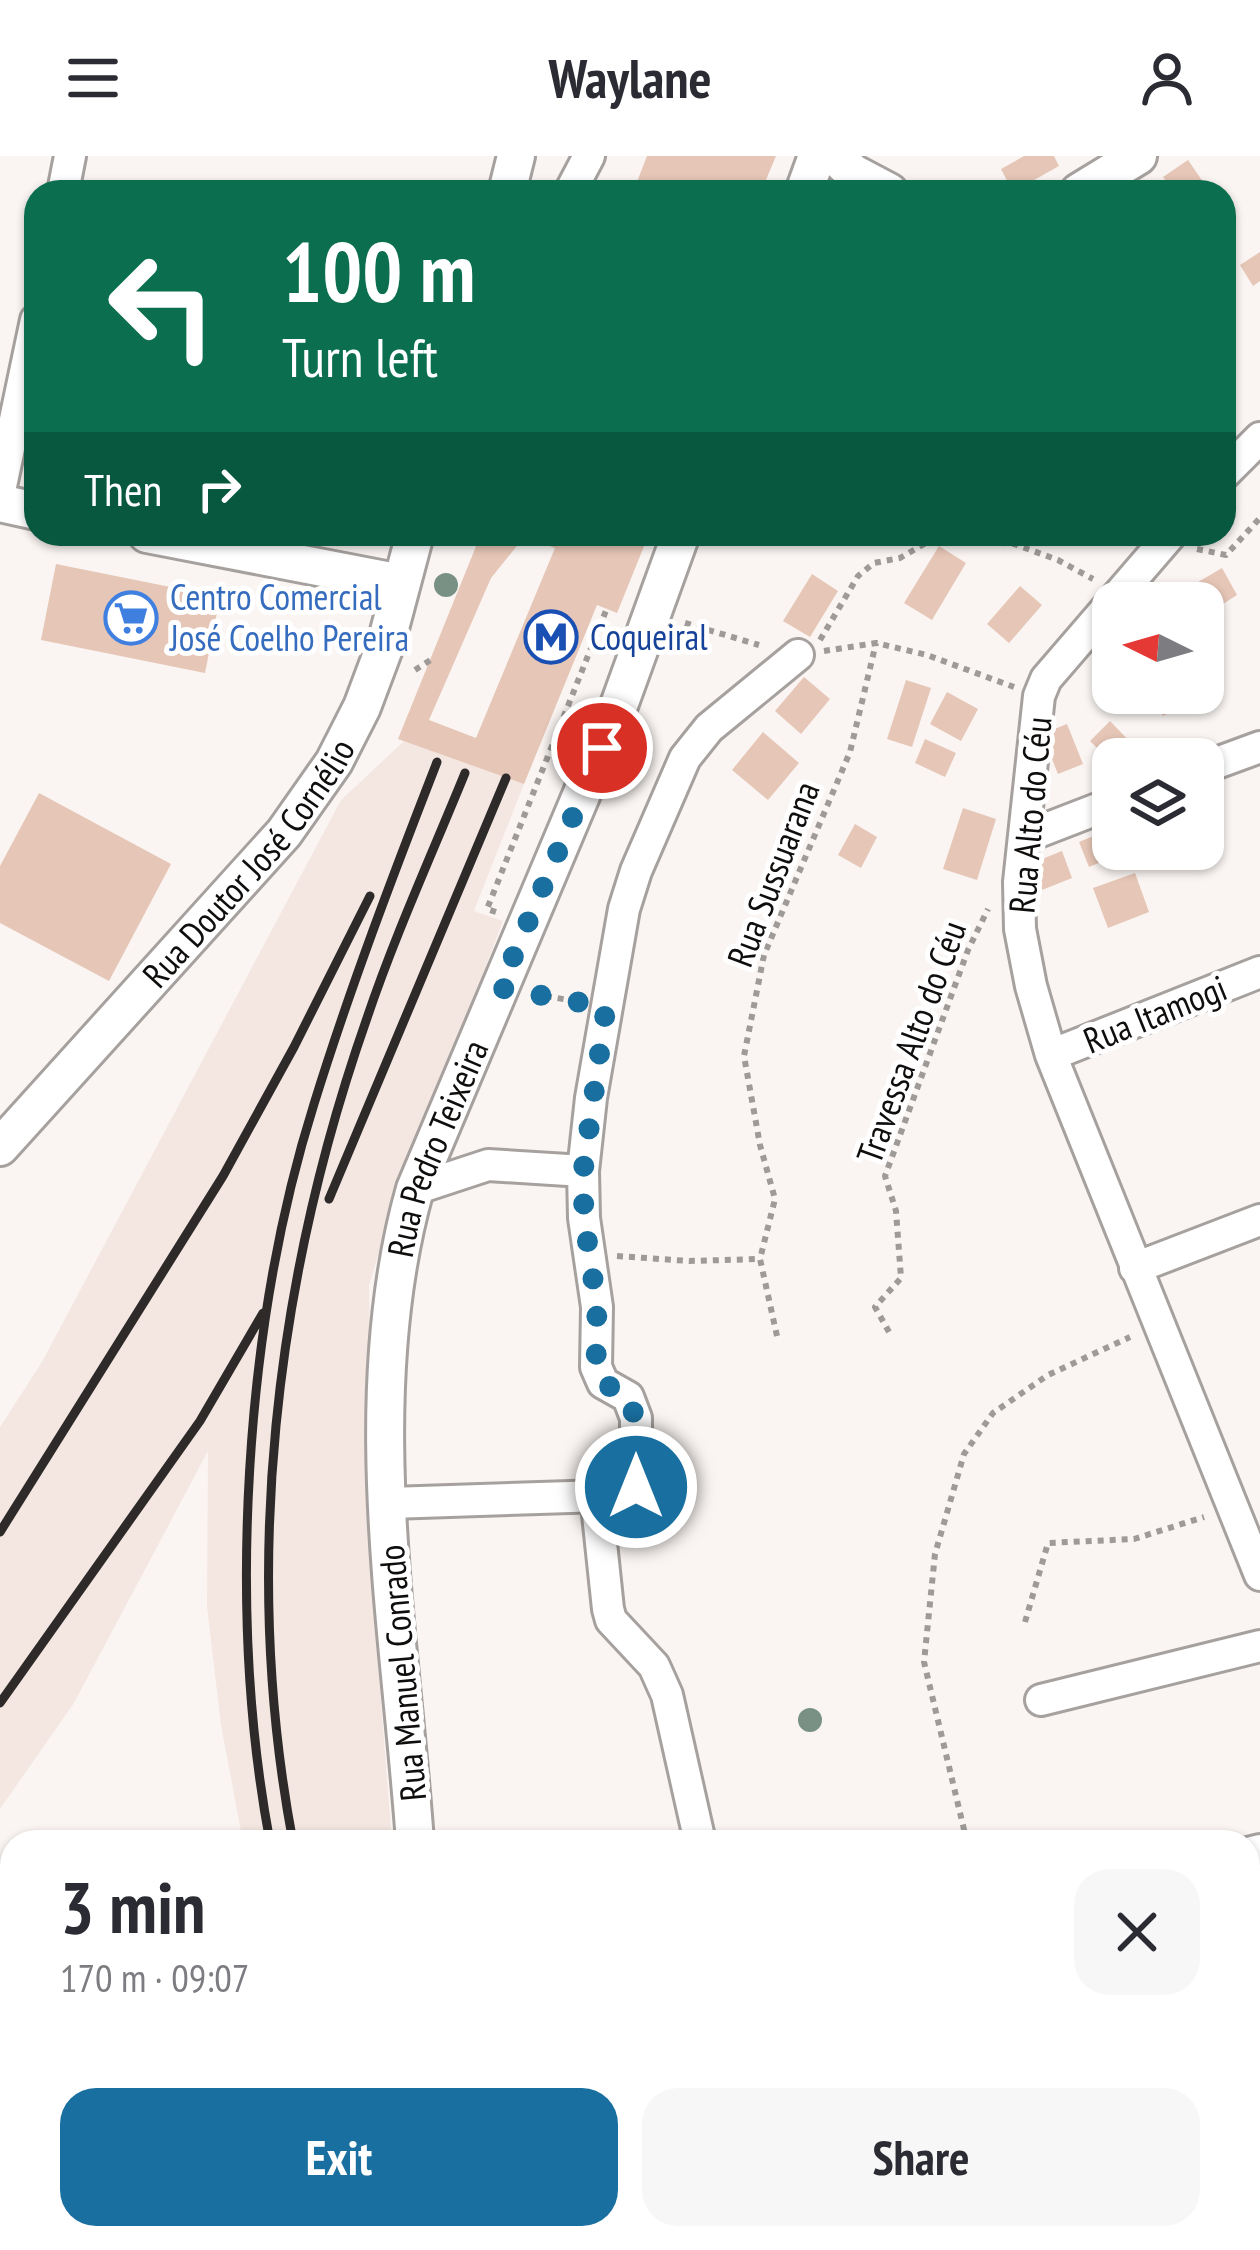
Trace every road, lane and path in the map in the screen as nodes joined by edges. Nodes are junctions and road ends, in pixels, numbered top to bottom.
1 (835, 156) edge
2 (1138, 156) edge
3 (866, 180) edge
4 (1099, 180) edge
5 (24, 377) edge
6 (1260, 438) edge
7 (1236, 462) edge
8 (0, 491) edge
9 (1260, 518) edge
10 (1236, 544) edge
11 (209, 546) edge
12 (412, 546) edge
13 (677, 546) edge
14 (921, 546) edge
15 (1020, 546) edge
16 (1160, 546) edge
17 (1195, 546) edge
18 (1234, 546) edge
19 (1098, 582) edge
20 (1128, 582) edge
21 (401, 583) junction
22 (607, 608) dead end
23 (1092, 623) edge
24 (876, 644) junction
25 (805, 654) junction
26 (578, 682) junction
27 (591, 688) dead end
28 (1039, 696) junction
29 (1260, 747) edge
30 (1224, 761) edge
31 (1092, 811) edge
32 (1025, 837) junction
33 (996, 893) dead end
34 (498, 913) dead end
35 (1260, 972) edge
36 (500, 988) junction
37 (606, 1007) junction
38 (1051, 1055) junction
39 (0, 1147) edge
40 (583, 1172) junction
41 (416, 1189) junction
42 (1260, 1220) edge
43 (589, 1254) junction
44 (760, 1258) junction
45 (1135, 1268) junction
46 (1160, 1322) junction
47 (889, 1332) dead end
48 (777, 1336) dead end
49 (602, 1496) junction
50 (389, 1503) junction
51 (1234, 1508) junction
52 (1260, 1576) edge
53 (1025, 1622) dead end
54 (1260, 1646) edge
55 (1041, 1700) dead end
56 (414, 1830) edge
57 (697, 1830) edge
58 (964, 1830) edge

1 - 3 street
2 - 4 street
5 - 8 street
6 - 7 street
9 - 10 path
11 - 21 street
12 - 21 street, Rua Doutor José Cornélio
13 - 36 street, Rua Pedro Teixeira
14 - 25 path
15 - 19 path
16 - 20 street, Rua Alto do Céu
17 - 18 path
21 - 39 street, Rua Doutor José Cornélio
22 - 26 path
23 - 28 street, Rua Alto do Céu
24 - 25 path
24 - 28 path
24 - 44 path, Rua Sussuarana
25 - 37 street
26 - 27 path
26 - 34 path
28 - 32 street, Rua Alto do Céu
29 - 30 street
31 - 32 street
32 - 38 street, Rua Alto do Céu
33 - 47 path, Travessa Alto do Céu
35 - 38 street, Rua Itamogi
36 - 37 path
36 - 41 street, Rua Pedro Teixeira
37 - 40 street
38 - 45 street, Rua Alto do Céu
40 - 41 street
40 - 43 street
41 - 50 street, Rua Pedro Teixeira
42 - 45 street
43 - 44 path
43 - 49 street
44 - 48 path, Rua Sussuarana
45 - 46 street, Rua Alto do Céu
46 - 51 street, Rua Alto do Céu
46 - 58 path
49 - 50 street
49 - 57 street
50 - 56 street, Rua Manuel Conrado
51 - 52 street, Rua Alto do Céu
51 - 53 path
54 - 55 street

